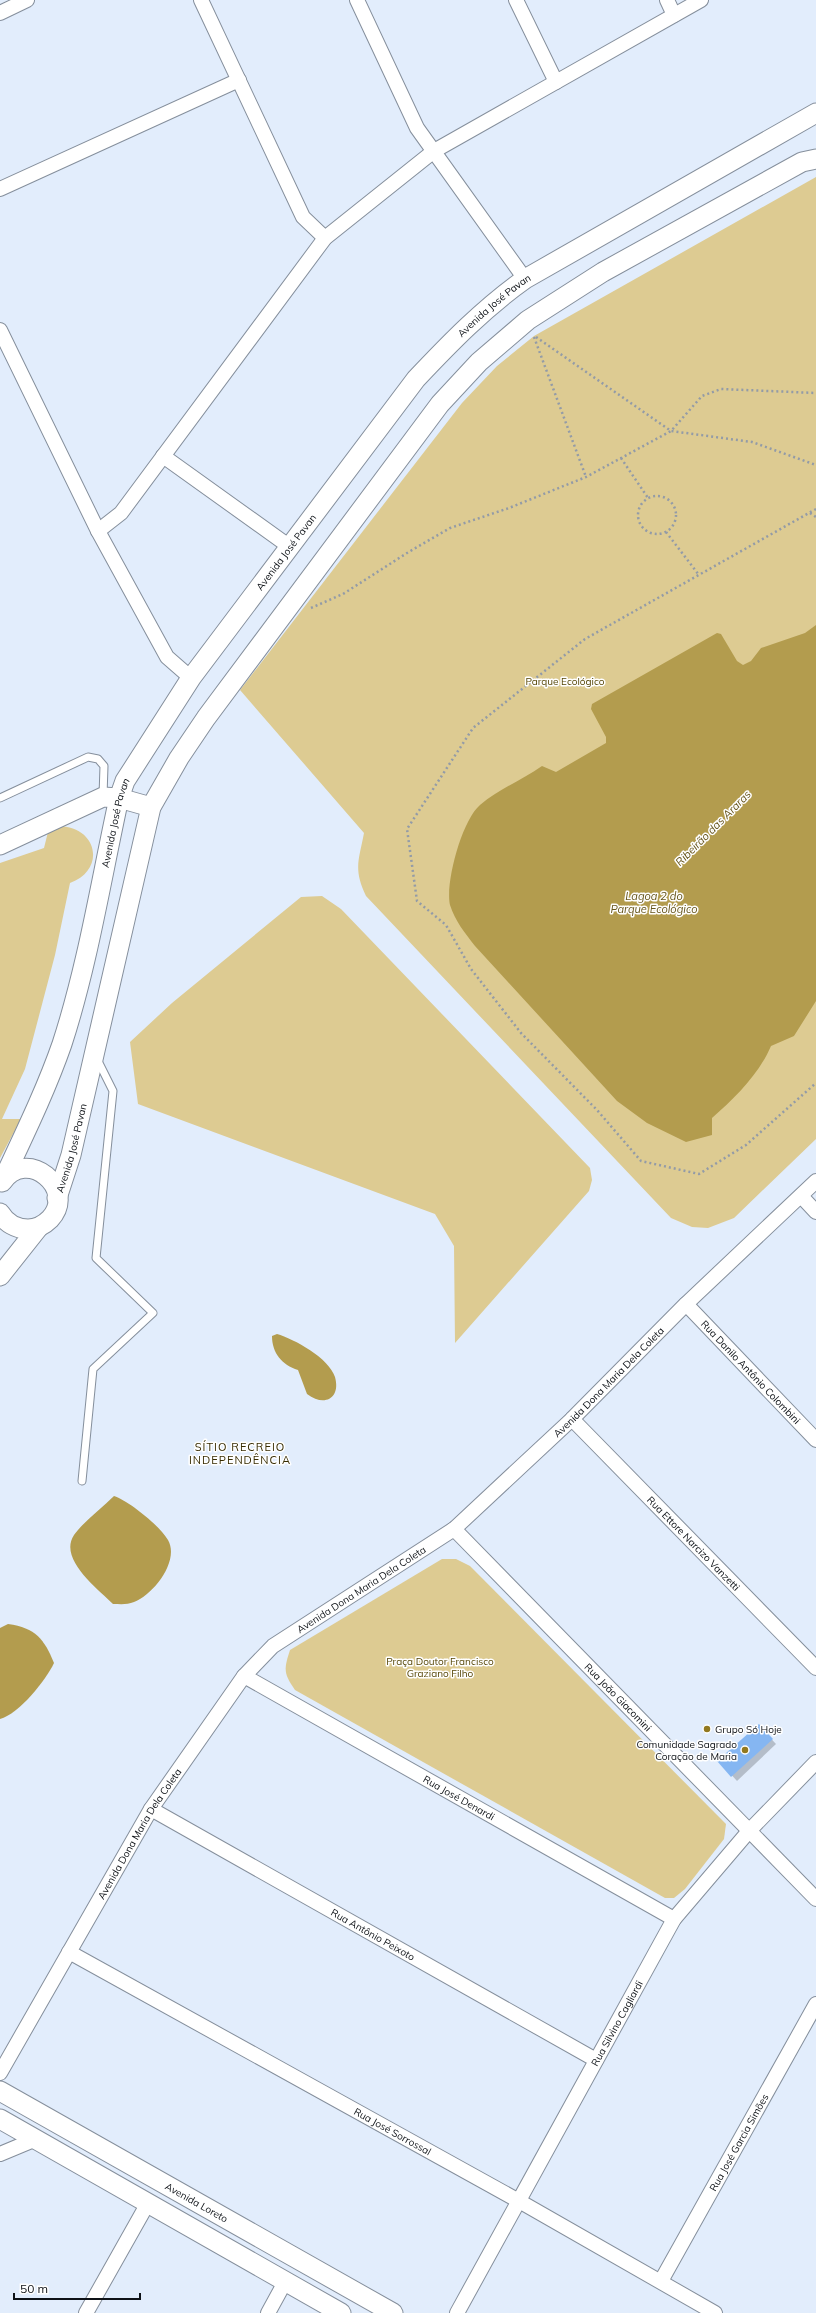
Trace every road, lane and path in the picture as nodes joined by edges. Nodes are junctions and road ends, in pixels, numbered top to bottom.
1 (25, 0) edge
2 (201, 0) edge
3 (357, 0) edge
4 (516, 0) edge
5 (667, 0) edge
6 (701, 0) edge
7 (0, 13) edge
8 (674, 15) junction
9 (239, 80) junction
10 (556, 82) junction
11 (816, 113) edge
12 (434, 151) junction
13 (816, 159) edge
14 (0, 189) edge
15 (325, 238) junction
16 (525, 279) junction
17 (0, 330) edge
18 (816, 393) edge
19 (671, 431) junction
20 (163, 456) junction
21 (621, 458) junction
22 (816, 465) edge
23 (586, 477) junction
24 (648, 498) junction
25 (816, 509) edge
26 (810, 513) junction
27 (816, 517) edge
28 (98, 531) junction
29 (666, 532) junction
30 (290, 547) junction
31 (699, 575) junction
32 (307, 610) dead end
33 (191, 678) junction
34 (111, 797) junction
35 (0, 798) edge
36 (151, 807) junction
37 (0, 845) edge
38 (94, 1052) junction
39 (816, 1083) edge
40 (816, 1181) edge
41 (1, 1182) edge
42 (801, 1196) junction
43 (58, 1198) junction
44 (816, 1212) edge
45 (1, 1219) edge
46 (38, 1228) junction
47 (0, 1276) edge
48 (686, 1304) junction
49 (572, 1419) junction
50 (816, 1440) edge
51 (82, 1482) dead end
52 (454, 1529) junction
53 (816, 1668) edge
54 (244, 1676) junction
55 (816, 1762) edge
56 (151, 1809) junction
57 (749, 1831) junction
58 (816, 1899) edge
59 (674, 1919) junction
60 (69, 1952) junction
61 (816, 2004) edge
62 (596, 2060) junction
63 (0, 2073) edge
64 (0, 2091) edge
65 (0, 2119) edge
66 (36, 2139) junction
67 (0, 2154) edge
68 (519, 2201) junction
69 (148, 2203) junction
70 (661, 2281) junction
71 (286, 2282) junction
72 (86, 2313) edge
73 (268, 2313) edge
74 (341, 2313) edge
75 (393, 2313) edge
76 (457, 2313) edge
77 (715, 2313) edge

1 - 7 street
2 - 9 street
3 - 12 street
4 - 10 street
5 - 8 street
6 - 8 street
8 - 10 street
9 - 14 street
9 - 15 street
10 - 12 street
11 - 16 street, Avenida José Pavan
12 - 15 street
12 - 16 street
13 - 36 street, Avenida José Pavan
15 - 20 street
16 - 30 street, Avenida José Pavan
17 - 28 street
18 - 19 path
19 - 21 path
19 - 22 path
19 - 23 path
20 - 28 street
20 - 30 street
21 - 23 path
21 - 24 path
23 - 32 path
24 - 29 path
24 - 29 path
25 - 26 path
26 - 27 path
26 - 31 path
28 - 33 street
29 - 31 path
30 - 33 street, Avenida José Pavan
31 - 39 path
33 - 34 street, Avenida José Pavan
34 - 35 lane
34 - 36 street
34 - 37 street
34 - 41 street, Avenida José Pavan
36 - 38 street, Avenida José Pavan
38 - 43 street, Avenida José Pavan
38 - 51 lane
40 - 42 street, Avenida Dona Maria Dela Coleta
41 - 43 street
42 - 44 street
42 - 48 street, Avenida Dona Maria Dela Coleta
43 - 46 street, Avenida José Pavan
45 - 46 street
46 - 47 street
48 - 49 street, Avenida Dona Maria Dela Coleta
48 - 50 street, Rua Danilo Antônio Colombini
49 - 52 street, Avenida Dona Maria Dela Coleta
49 - 53 street, Rua Ettore Narcizo Vanzetti
52 - 54 street, Avenida Dona Maria Dela Coleta
52 - 57 street, Rua João Giacomini
54 - 56 street, Avenida Dona Maria Dela Coleta
54 - 59 street, Rua José Denardi
55 - 57 street, Rua Silvino Cagliardi
56 - 60 street, Avenida Dona Maria Dela Coleta
56 - 62 street, Rua Antônio Peixoto
57 - 58 street, Rua João Giacomini
57 - 59 street, Rua Silvino Cagliardi
59 - 62 street, Rua Silvino Cagliardi
60 - 63 street, Avenida Dona Maria Dela Coleta
60 - 68 street, Rua José Sorrossal
61 - 70 street, Rua José Garcia Simões
62 - 68 street, Rua Silvino Cagliardi
64 - 75 street, Avenida Loreto
65 - 66 street
66 - 67 street
66 - 69 street
68 - 70 street, Rua José Sorrossal
68 - 76 street, Rua Silvino Cagliardi
69 - 71 street
69 - 72 street
70 - 77 street, Rua José Sorrossal
71 - 73 street
71 - 74 street

